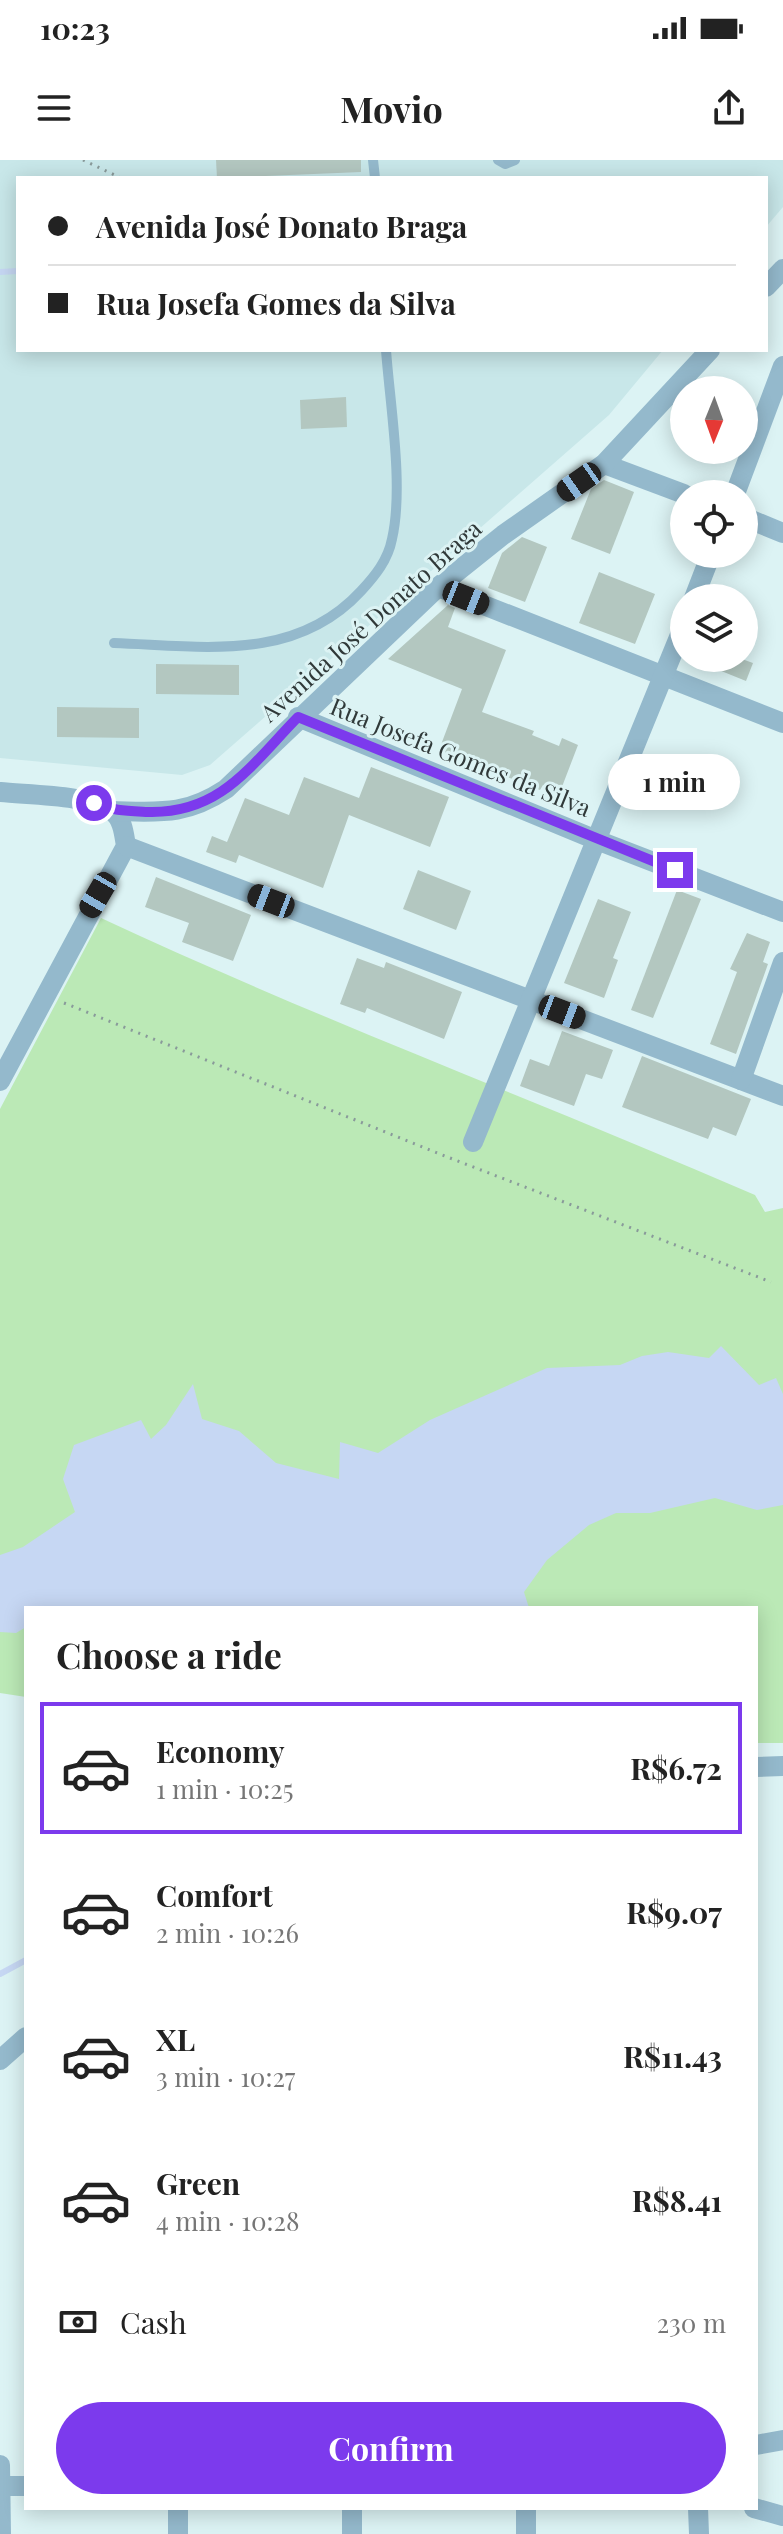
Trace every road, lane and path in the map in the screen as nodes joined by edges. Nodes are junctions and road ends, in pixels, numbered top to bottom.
1 (83, 160) edge
2 (498, 160) edge
3 (515, 160) edge
4 (117, 176) edge
5 (783, 269) edge
6 (768, 285) edge
7 (386, 352) edge
8 (708, 352) edge
9 (783, 366) edge
10 (604, 464) junction
11 (740, 480) edge
12 (670, 489) edge
13 (758, 523) edge
14 (783, 533) edge
15 (438, 587) junction
16 (114, 643) dead end
17 (670, 661) edge
18 (664, 676) junction
19 (298, 717) junction
20 (783, 723) edge
21 (0, 792) edge
22 (112, 811) junction
23 (594, 839) junction
24 (126, 846) junction
25 (783, 912) edge
26 (783, 962) edge
27 (44, 994) junction
28 (532, 1001) junction
29 (741, 1080) junction
30 (0, 1081) edge
31 (783, 1096) edge
32 (473, 1142) dead end
33 (771, 1282) dead end
34 (783, 1766) edge
35 (758, 1767) edge
36 (24, 2039) edge
37 (0, 2060) edge
38 (783, 2440) edge
39 (758, 2445) edge
40 (0, 2465) edge
41 (0, 2486) edge
42 (24, 2486) edge
43 (758, 2509) edge
44 (178, 2510) edge
45 (352, 2510) edge
46 (526, 2510) edge
47 (698, 2510) edge
48 (783, 2516) edge
49 (1, 2534) edge
50 (178, 2534) edge
51 (352, 2534) edge
52 (526, 2534) edge
53 (699, 2534) edge

1 - 4 path
2 - 3 lane
5 - 6 street
7 - 16 lane
8 - 10 street, Avenida José Donato Braga
9 - 11 street
10 - 12 street
10 - 15 street, Avenida José Donato Braga
13 - 14 street
15 - 18 street
15 - 19 street, Avenida José Donato Braga
17 - 18 street
18 - 20 street
18 - 23 street
19 - 22 street, Avenida José Donato Braga
19 - 23 street, Rua Josefa Gomes da Silva
21 - 22 street, Avenida José Donato Braga
22 - 24 street
23 - 25 street, Rua Josefa Gomes da Silva
23 - 28 street
24 - 27 street
24 - 28 street
26 - 29 street
27 - 30 street
27 - 33 path
28 - 29 street
28 - 32 street
29 - 31 street
34 - 35 street
36 - 37 street
38 - 39 street
40 - 41 street
41 - 42 street
41 - 49 street
43 - 48 street
44 - 50 street
45 - 51 street
46 - 52 street
47 - 53 street

